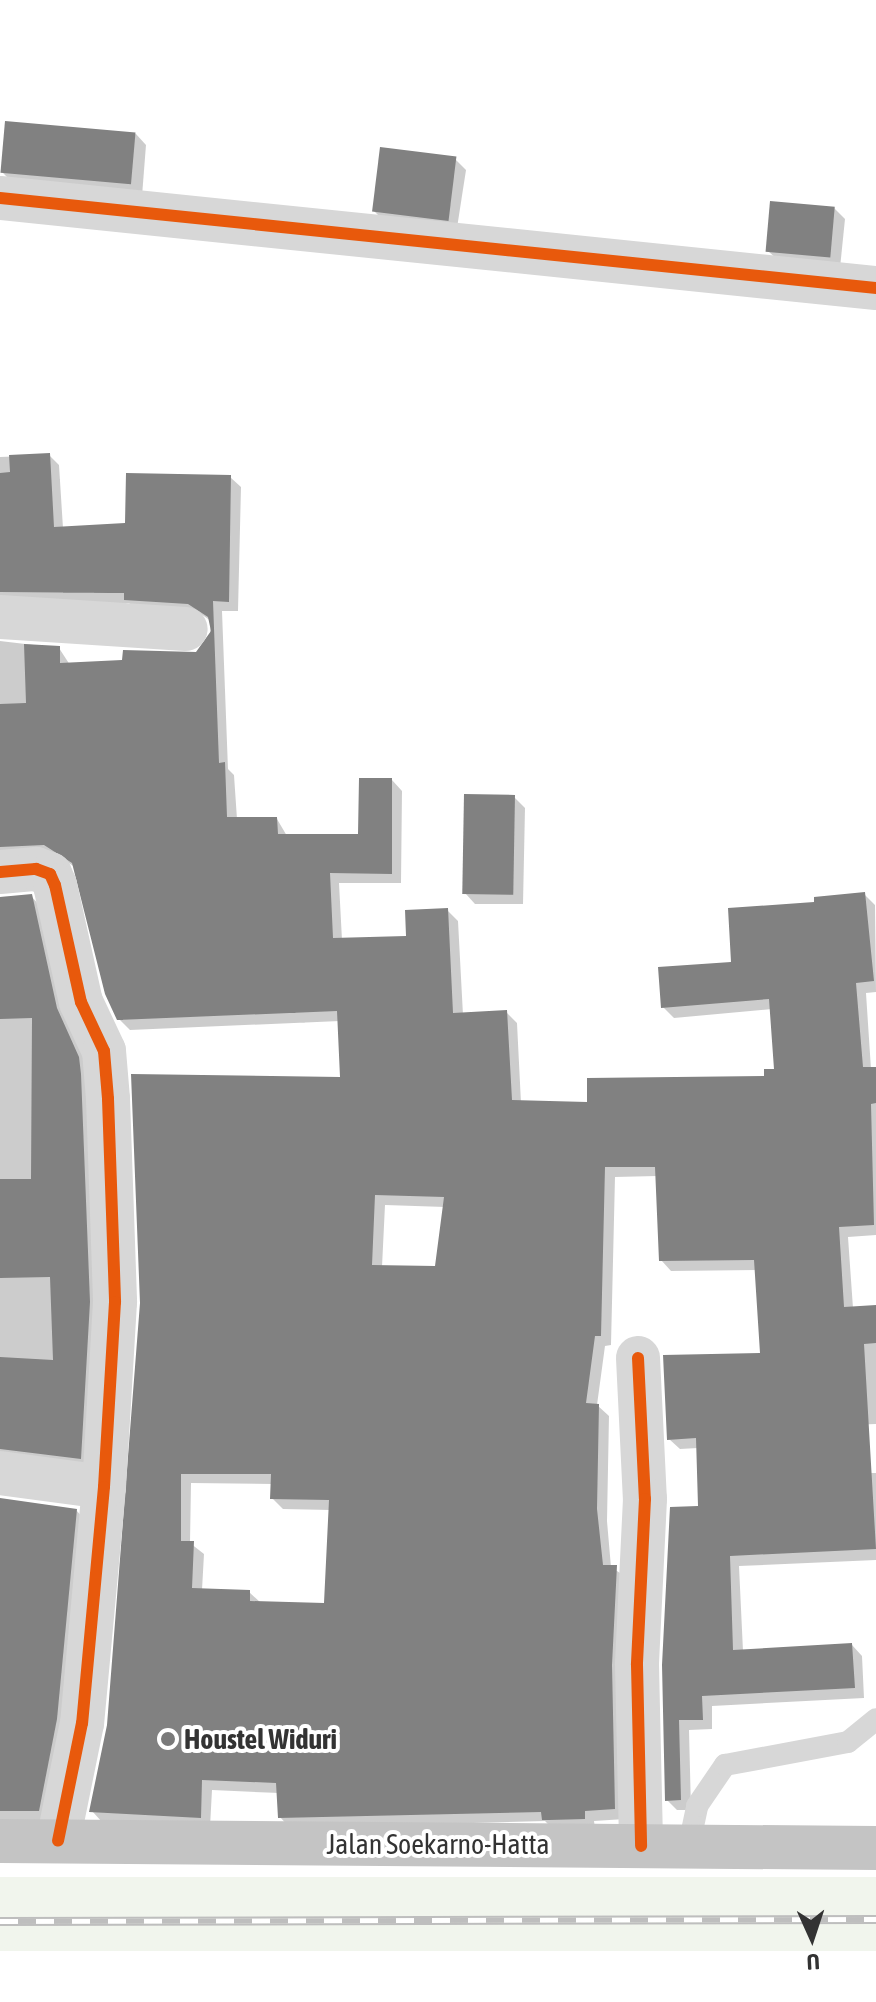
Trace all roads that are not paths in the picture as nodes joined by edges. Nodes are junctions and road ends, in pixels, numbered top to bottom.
1 (0, 198) edge
2 (876, 288) edge
3 (0, 617) edge
4 (186, 629) dead end
5 (0, 872) edge
6 (638, 1358) dead end
7 (0, 1473) edge
8 (104, 1487) junction
9 (876, 1719) edge
10 (0, 1841) edge
11 (58, 1841) junction
12 (689, 1845) junction
13 (641, 1846) junction
14 (876, 1848) edge

1 - 2 street
3 - 4 street
5 - 8 street
6 - 13 street
7 - 8 street
8 - 11 street
9 - 12 lane
10 - 11 highway, Jalan Soekarno-Hatta
11 - 13 highway, Jalan Soekarno-Hatta
12 - 13 highway, Jalan Soekarno-Hatta
12 - 14 highway, Jalan Soekarno-Hatta

